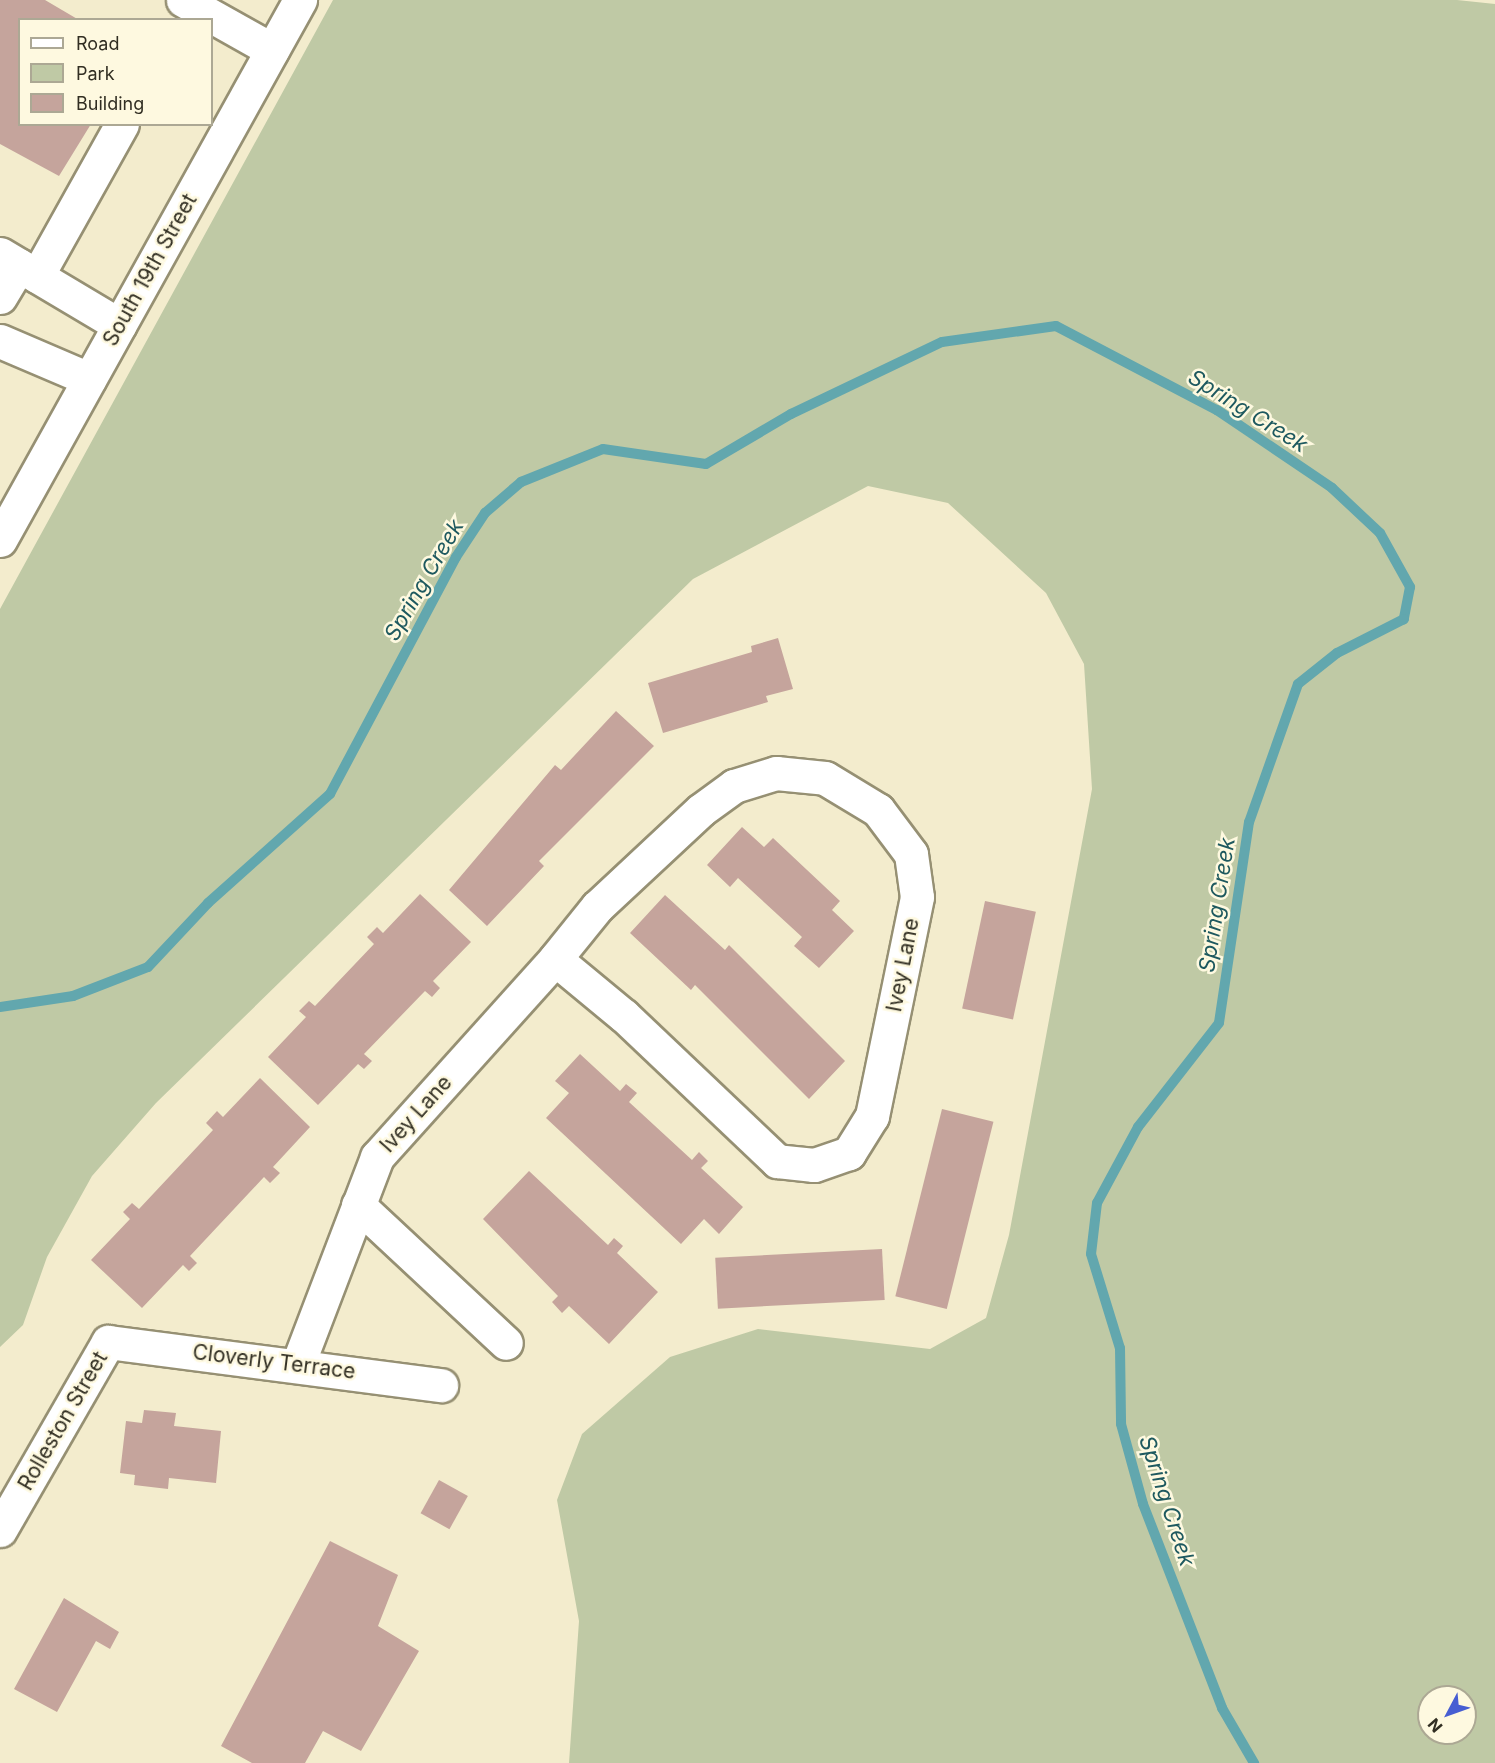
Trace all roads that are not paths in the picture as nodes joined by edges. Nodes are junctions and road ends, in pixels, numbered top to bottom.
1 (183, 0) edge
2 (300, 0) edge
3 (272, 50) junction
4 (121, 126) edge
5 (19, 265) edge
6 (0, 297) edge
7 (119, 325) junction
8 (0, 341) edge
9 (89, 379) junction
10 (0, 540) edge
11 (555, 959) junction
12 (358, 1205) junction
13 (108, 1342) joint
14 (506, 1343) dead end
15 (298, 1364) junction
16 (441, 1384) dead end
17 (0, 1530) edge

1 - 3 street
2 - 3 street, South 19th Street
3 - 7 street, South 19th Street
4 - 5 street
5 - 6 street
5 - 7 street
7 - 9 street, South 19th Street
8 - 9 street
9 - 10 street, South 19th Street
11 - 11 street, Ivey Lane
11 - 12 street, Ivey Lane
12 - 14 street
12 - 15 street, Ivey Lane
13 - 15 street, Cloverly Terrace
13 - 17 street, Rolleston Street
15 - 16 street, Cloverly Terrace

